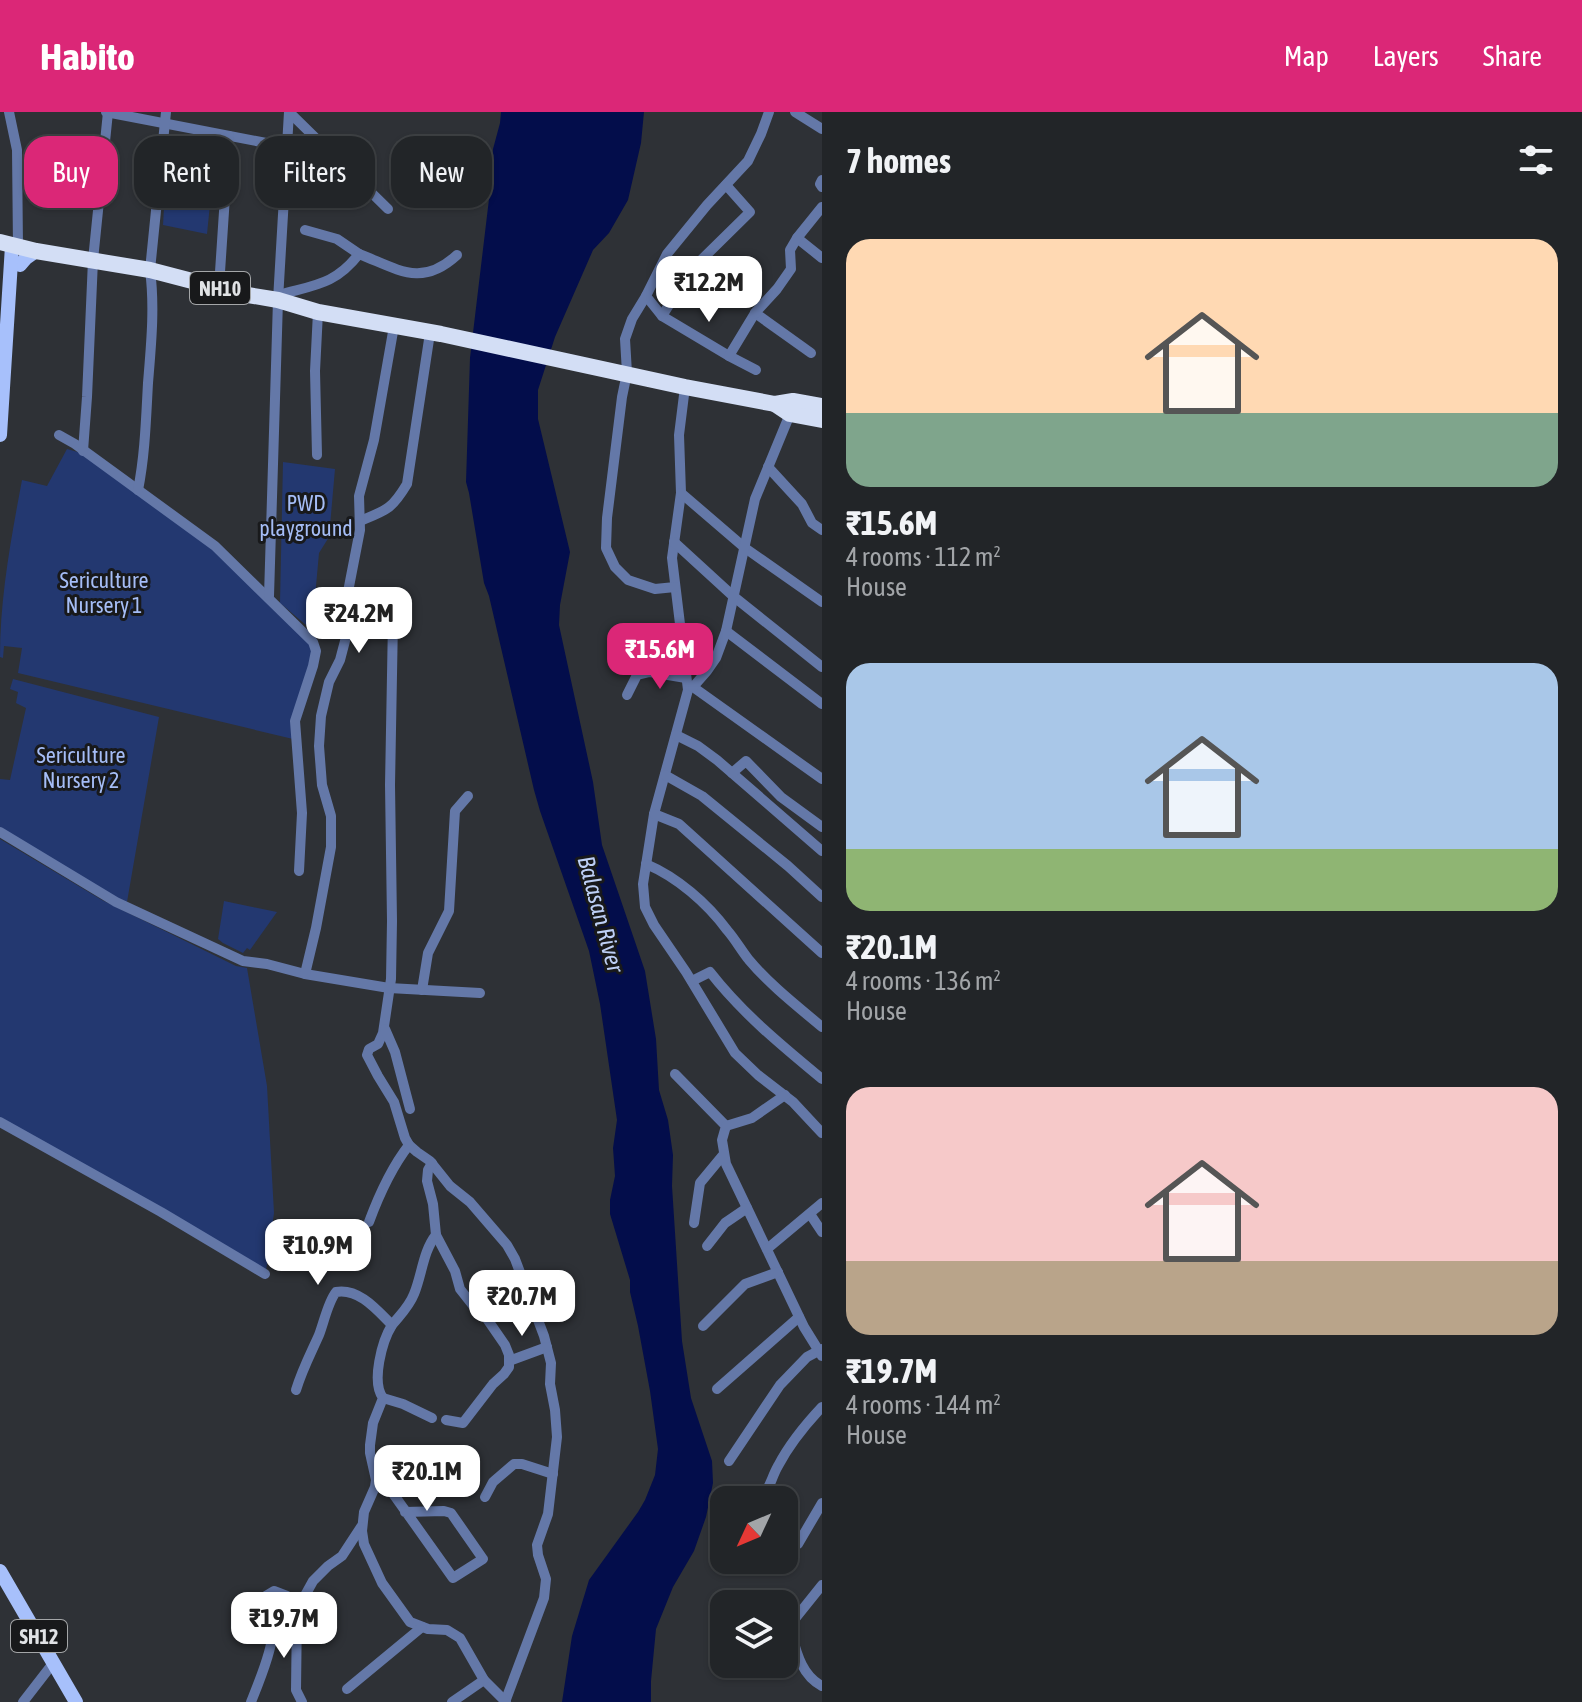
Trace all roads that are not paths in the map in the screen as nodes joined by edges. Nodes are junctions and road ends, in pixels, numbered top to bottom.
1 (9, 112) edge
2 (107, 112) edge
3 (289, 112) edge
4 (769, 112) edge
5 (795, 112) edge
6 (166, 118) edge
7 (822, 129) edge
8 (229, 136) edge
9 (288, 136) edge
10 (822, 180) edge
11 (726, 185) junction
12 (822, 187) edge
13 (822, 207) edge
14 (224, 208) edge
15 (284, 208) edge
16 (388, 209) dead end
17 (305, 230) dead end
18 (797, 238) junction
19 (18, 247) edge
20 (359, 254) junction
21 (457, 255) dead end
22 (822, 258) edge
23 (93, 260) junction
24 (150, 270) junction
25 (219, 287) junction
26 (646, 296) junction
27 (279, 298) junction
28 (318, 312) junction
29 (755, 313) junction
30 (662, 316) junction
31 (394, 326) junction
32 (436, 334) junction
33 (6, 342) junction
34 (811, 353) dead end
35 (729, 356) junction
36 (756, 370) dead end
37 (627, 373) junction
38 (685, 387) junction
39 (775, 404) junction
40 (822, 406) edge
41 (790, 414) junction
42 (2, 419) edge
43 (822, 420) edge
44 (0, 435) edge
45 (59, 435) dead end
46 (83, 451) junction
47 (317, 455) dead end
48 (768, 467) junction
49 (138, 490) junction
50 (681, 493) junction
51 (360, 521) junction
52 (822, 530) edge
53 (674, 542) junction
54 (745, 548) junction
55 (675, 587) junction
56 (269, 596) junction
57 (733, 596) junction
58 (822, 602) edge
59 (393, 620) dead end
60 (726, 631) junction
61 (822, 667) edge
62 (689, 684) junction
63 (627, 695) dead end
64 (822, 704) edge
65 (676, 735) junction
66 (732, 773) junction
67 (665, 775) junction
68 (822, 779) edge
69 (468, 796) dead end
70 (654, 814) junction
71 (822, 827) edge
72 (0, 832) edge
73 (822, 851) edge
74 (646, 864) junction
75 (299, 871) dead end
76 (822, 897) edge
77 (822, 953) edge
78 (305, 974) junction
79 (692, 981) junction
80 (389, 988) junction
81 (422, 990) junction
82 (480, 993) dead end
83 (384, 1027) junction
84 (822, 1027) edge
85 (675, 1074) dead end
86 (822, 1079) edge
87 (785, 1095) junction
88 (410, 1109) dead end
89 (0, 1122) edge
90 (726, 1126) junction
91 (822, 1133) edge
92 (409, 1145) junction
93 (724, 1154) junction
94 (432, 1163) junction
95 (822, 1203) edge
96 (747, 1208) junction
97 (810, 1214) junction
98 (369, 1222) dead end
99 (694, 1223) dead end
100 (822, 1232) edge
101 (436, 1235) junction
102 (707, 1246) dead end
103 (767, 1249) junction
104 (778, 1272) junction
105 (265, 1274) dead end
106 (799, 1317) junction
107 (392, 1325) junction
108 (703, 1326) dead end
109 (547, 1347) junction
110 (821, 1352) edge
111 (509, 1361) junction
112 (717, 1389) dead end
113 (296, 1390) dead end
114 (383, 1398) junction
115 (822, 1407) edge
116 (432, 1418) dead end
117 (446, 1420) dead end
118 (729, 1461) dead end
119 (374, 1467) junction
120 (553, 1474) junction
121 (770, 1486) edge
122 (485, 1497) dead end
123 (822, 1503) edge
124 (405, 1512) junction
125 (362, 1525) junction
126 (798, 1544) dead end
127 (0, 1571) edge
128 (822, 1585) edge
129 (299, 1607) junction
130 (798, 1615) edge
131 (422, 1627) junction
132 (798, 1658) edge
133 (54, 1662) junction
134 (484, 1680) junction
135 (822, 1686) edge
136 (347, 1689) dead end
137 (23, 1702) edge
138 (76, 1702) edge
139 (251, 1702) edge
140 (302, 1702) edge
141 (452, 1702) edge
142 (506, 1702) edge

1 - 19 street
2 - 6 street
2 - 23 street
3 - 9 street
3 - 16 street
4 - 11 street
5 - 7 street
6 - 8 street
6 - 24 street
10 - 12 street
11 - 26 street
11 - 30 street
13 - 18 street
14 - 25 street
15 - 27 street
17 - 20 street
18 - 22 street
18 - 29 street
19 - 23 highway, NH10
19 - 33 main road
19 - 33 main road
20 - 21 street
20 - 27 street
23 - 24 highway, NH10
23 - 46 street
24 - 25 highway, NH10
24 - 49 street
25 - 27 highway, NH10
26 - 30 street
26 - 37 street
27 - 28 highway, NH10
27 - 56 street
28 - 31 highway, NH10
28 - 47 street
29 - 34 street
29 - 35 street
30 - 35 street
31 - 32 highway, NH10
31 - 51 street
32 - 37 highway, NH10
32 - 51 street
33 - 42 main road
35 - 36 street
37 - 38 highway, NH10
37 - 55 street
38 - 39 highway, NH10
38 - 50 street
39 - 40 highway, NH10
39 - 41 highway, NH10
41 - 43 highway, NH10
41 - 48 street
42 - 44 main road
45 - 46 street
46 - 49 street
48 - 52 street
48 - 54 street
49 - 56 street
50 - 53 street
50 - 54 street
51 - 78 street
53 - 55 street
53 - 57 street
54 - 57 street
54 - 58 street
55 - 62 street
56 - 75 street
57 - 60 street
57 - 61 street
59 - 80 street
60 - 62 street
60 - 64 street
62 - 63 street
62 - 65 street
62 - 68 street
65 - 66 street
65 - 67 street
66 - 71 street
66 - 73 street
67 - 70 street
67 - 76 street
69 - 81 street
70 - 74 street
70 - 77 street
72 - 78 street
74 - 79 street
74 - 84 street
78 - 80 street
79 - 86 street
79 - 87 street
80 - 81 street
80 - 83 street
81 - 82 street
83 - 88 street
83 - 92 street
85 - 90 street
87 - 90 street
87 - 91 street
89 - 105 street
90 - 93 street
92 - 94 street
92 - 98 street
93 - 96 street
93 - 99 street
94 - 101 street
94 - 109 street
95 - 97 street
96 - 102 street
96 - 103 street
97 - 100 street
97 - 103 street
101 - 107 street
101 - 111 street
103 - 104 street
104 - 106 street
104 - 108 street
106 - 110 street
106 - 112 street
107 - 113 street
107 - 114 street
109 - 111 street
109 - 120 street
110 - 118 street
111 - 117 street
114 - 116 street
114 - 119 street
115 - 121 street
119 - 124 street
119 - 125 street
120 - 122 street
120 - 142 street
123 - 126 street
124 - 124 street
125 - 129 street
125 - 131 street
127 - 133 main road, SH12
128 - 130 street
129 - 139 street
129 - 140 street
131 - 134 street
131 - 136 street
132 - 135 street
133 - 137 street
133 - 138 main road, SH12
134 - 141 street
134 - 142 street

